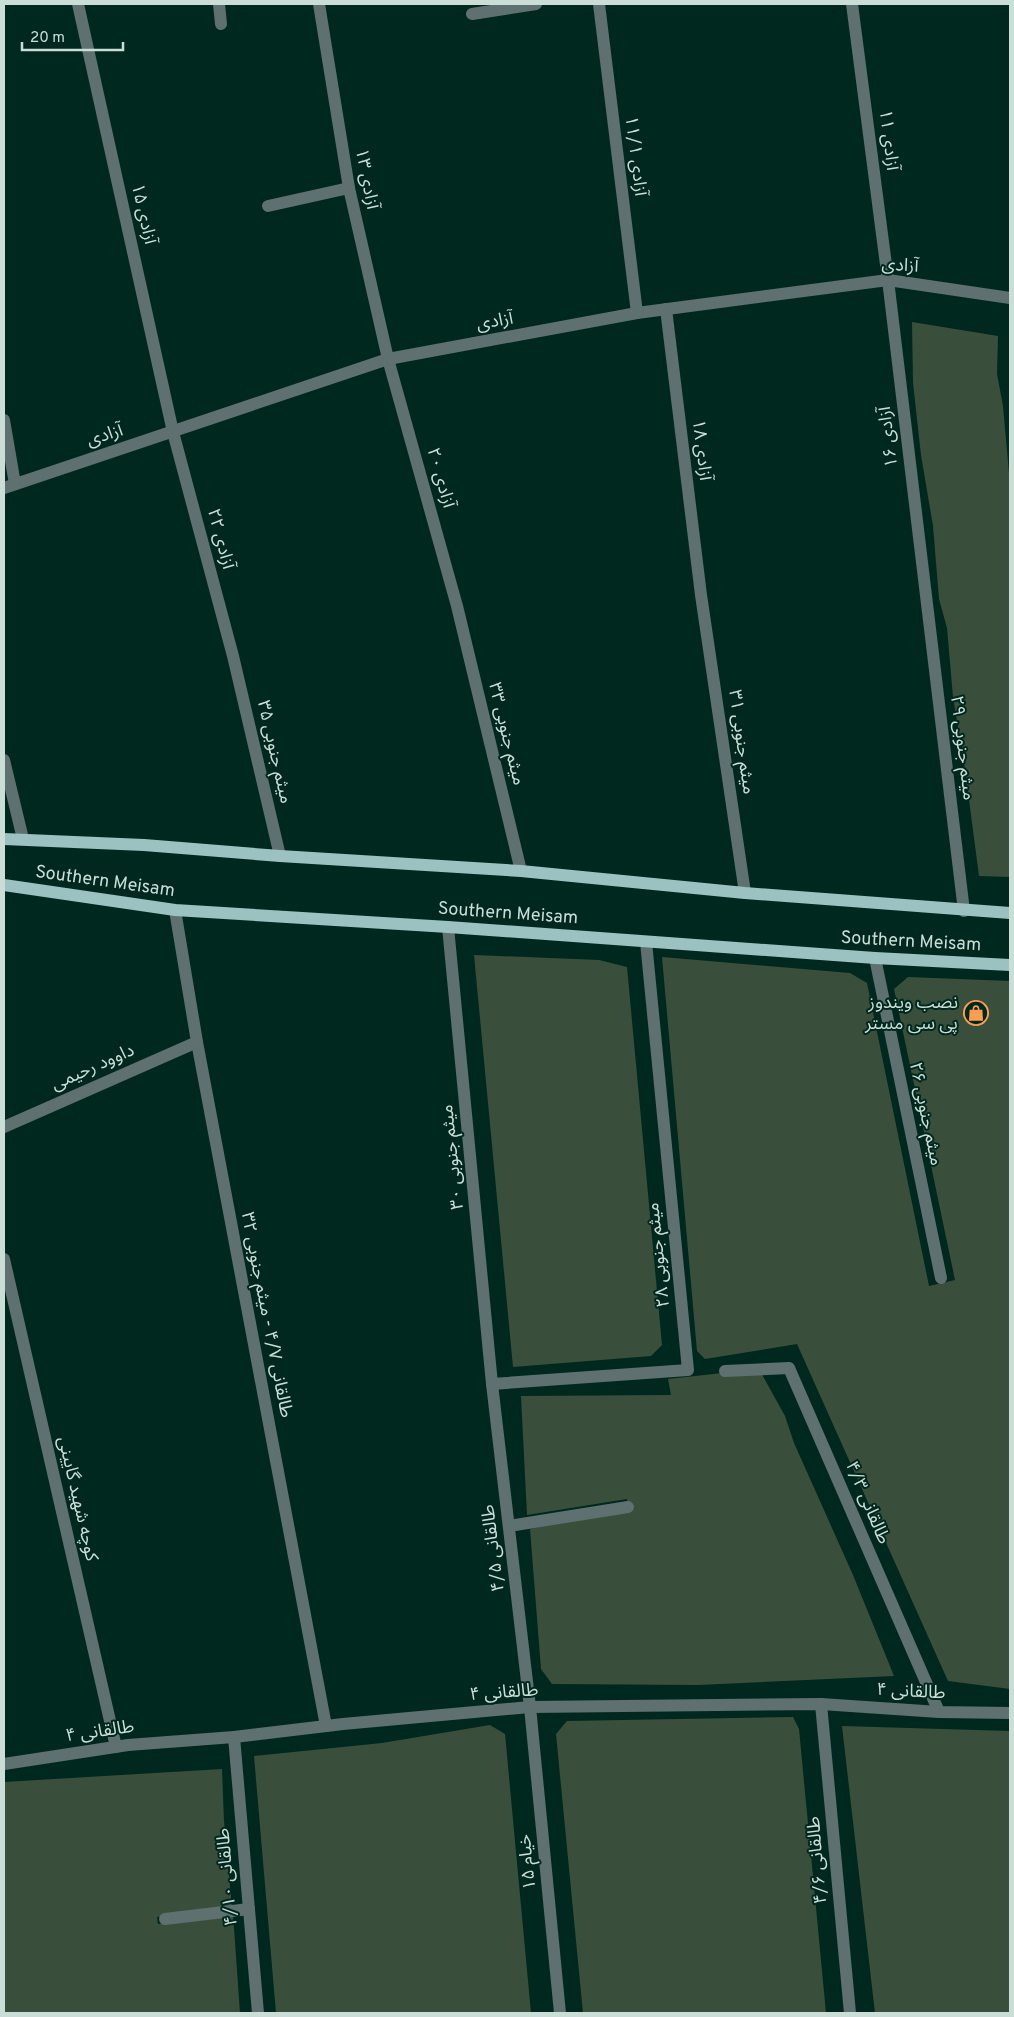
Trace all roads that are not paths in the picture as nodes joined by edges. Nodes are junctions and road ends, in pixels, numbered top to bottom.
1 (78, 4) edge
2 (219, 4) edge
3 (319, 4) edge
4 (536, 4) edge
5 (598, 4) edge
6 (852, 4) edge
7 (472, 14) dead end
8 (221, 24) dead end
9 (349, 188) junction
10 (268, 206) dead end
11 (888, 280) junction
12 (1010, 298) edge
13 (666, 309) junction
14 (637, 313) junction
15 (388, 360) junction
16 (4, 420) edge
17 (173, 432) junction
18 (9, 486) edge
19 (925, 590) joint
20 (701, 595) joint
21 (458, 606) joint
22 (233, 656) joint
23 (4, 760) edge
24 (4, 839) edge
25 (23, 839) junction
26 (280, 856) junction
27 (521, 870) junction
28 (4, 885) edge
29 (745, 893) junction
30 (175, 910) junction
31 (964, 911) junction
32 (1010, 913) edge
33 (448, 927) junction
34 (646, 942) junction
35 (875, 958) junction
36 (1010, 964) edge
37 (197, 1042) junction
38 (4, 1127) edge
39 (4, 1259) edge
40 (941, 1278) dead end
41 (725, 1371) dead end
42 (492, 1384) junction
43 (628, 1507) dead end
44 (509, 1526) junction
45 (821, 1704) junction
46 (530, 1707) junction
47 (938, 1712) junction
48 (1010, 1713) edge
49 (326, 1726) junction
50 (234, 1737) junction
51 (116, 1747) junction
52 (4, 1764) edge
53 (249, 1909) junction
54 (165, 1919) dead end
55 (258, 2013) edge
56 (560, 2013) edge
57 (850, 2013) edge

1 - 17 street, آزادی ۱۵
2 - 8 street
3 - 9 street, آزادی ۱۳
4 - 7 street
5 - 14 street, آزادی ۱۱/۱
6 - 11 street, آزادی ۱۱
9 - 10 street
9 - 15 street, آزادی ۱۳
11 - 12 street, آزادی
11 - 13 street, آزادی
11 - 19 street, آزادی ۱۶
13 - 14 street, آزادی
13 - 20 street, آزادی ۱۸
14 - 15 street, آزادی
15 - 17 street, آزادی
15 - 21 street, آزادی ۲۰
16 - 18 street
17 - 18 street, آزادی
17 - 22 street, آزادی ۲۲
19 - 31 street, میثم جنوبی ۲۹
20 - 29 street, میثم جنوبی ۳۱
21 - 27 street, میثم جنوبی ۳۳
22 - 26 street, میثم جنوبی ۳۵
23 - 25 street
24 - 25 main road, Southern Meisam
25 - 26 main road, Southern Meisam
26 - 27 main road, Southern Meisam
27 - 29 main road, Southern Meisam
28 - 30 main road, Southern Meisam
29 - 31 main road, Southern Meisam
30 - 33 main road, Southern Meisam
30 - 37 street, طالقانی ۴/۷ - میثم جنوبی ۳۲
31 - 32 main road, Southern Meisam
33 - 34 main road, Southern Meisam
33 - 42 street, میثم جنوبی ۳۰
34 - 35 main road, Southern Meisam
34 - 42 street, میثم جنوبی ۲۸
35 - 36 main road, Southern Meisam
35 - 40 street, میثم جنوبی ۲۶
37 - 38 street, داوود رحیمی
37 - 49 street, طالقانی ۴/۷ - میثم جنوبی ۳۲
39 - 51 street, کوچه شهید گایینی
41 - 47 street, طالقانی ۴/۳
42 - 44 street, طالقانی ۴/۵
43 - 44 street
44 - 46 street, طالقانی ۴/۵
45 - 46 street, طالقانی ۴
45 - 47 street, طالقانی ۴
45 - 57 street, طالقانی ۴/۶
46 - 49 street, طالقانی ۴
46 - 56 street, خیام ۱۵
47 - 48 street, طالقانی ۴
49 - 50 street, طالقانی ۴
50 - 51 street, طالقانی ۴
50 - 53 street, طالقانی ۴/۱۰
51 - 52 street, طالقانی ۴
53 - 54 street
53 - 55 street, طالقانی ۴/۱۰

